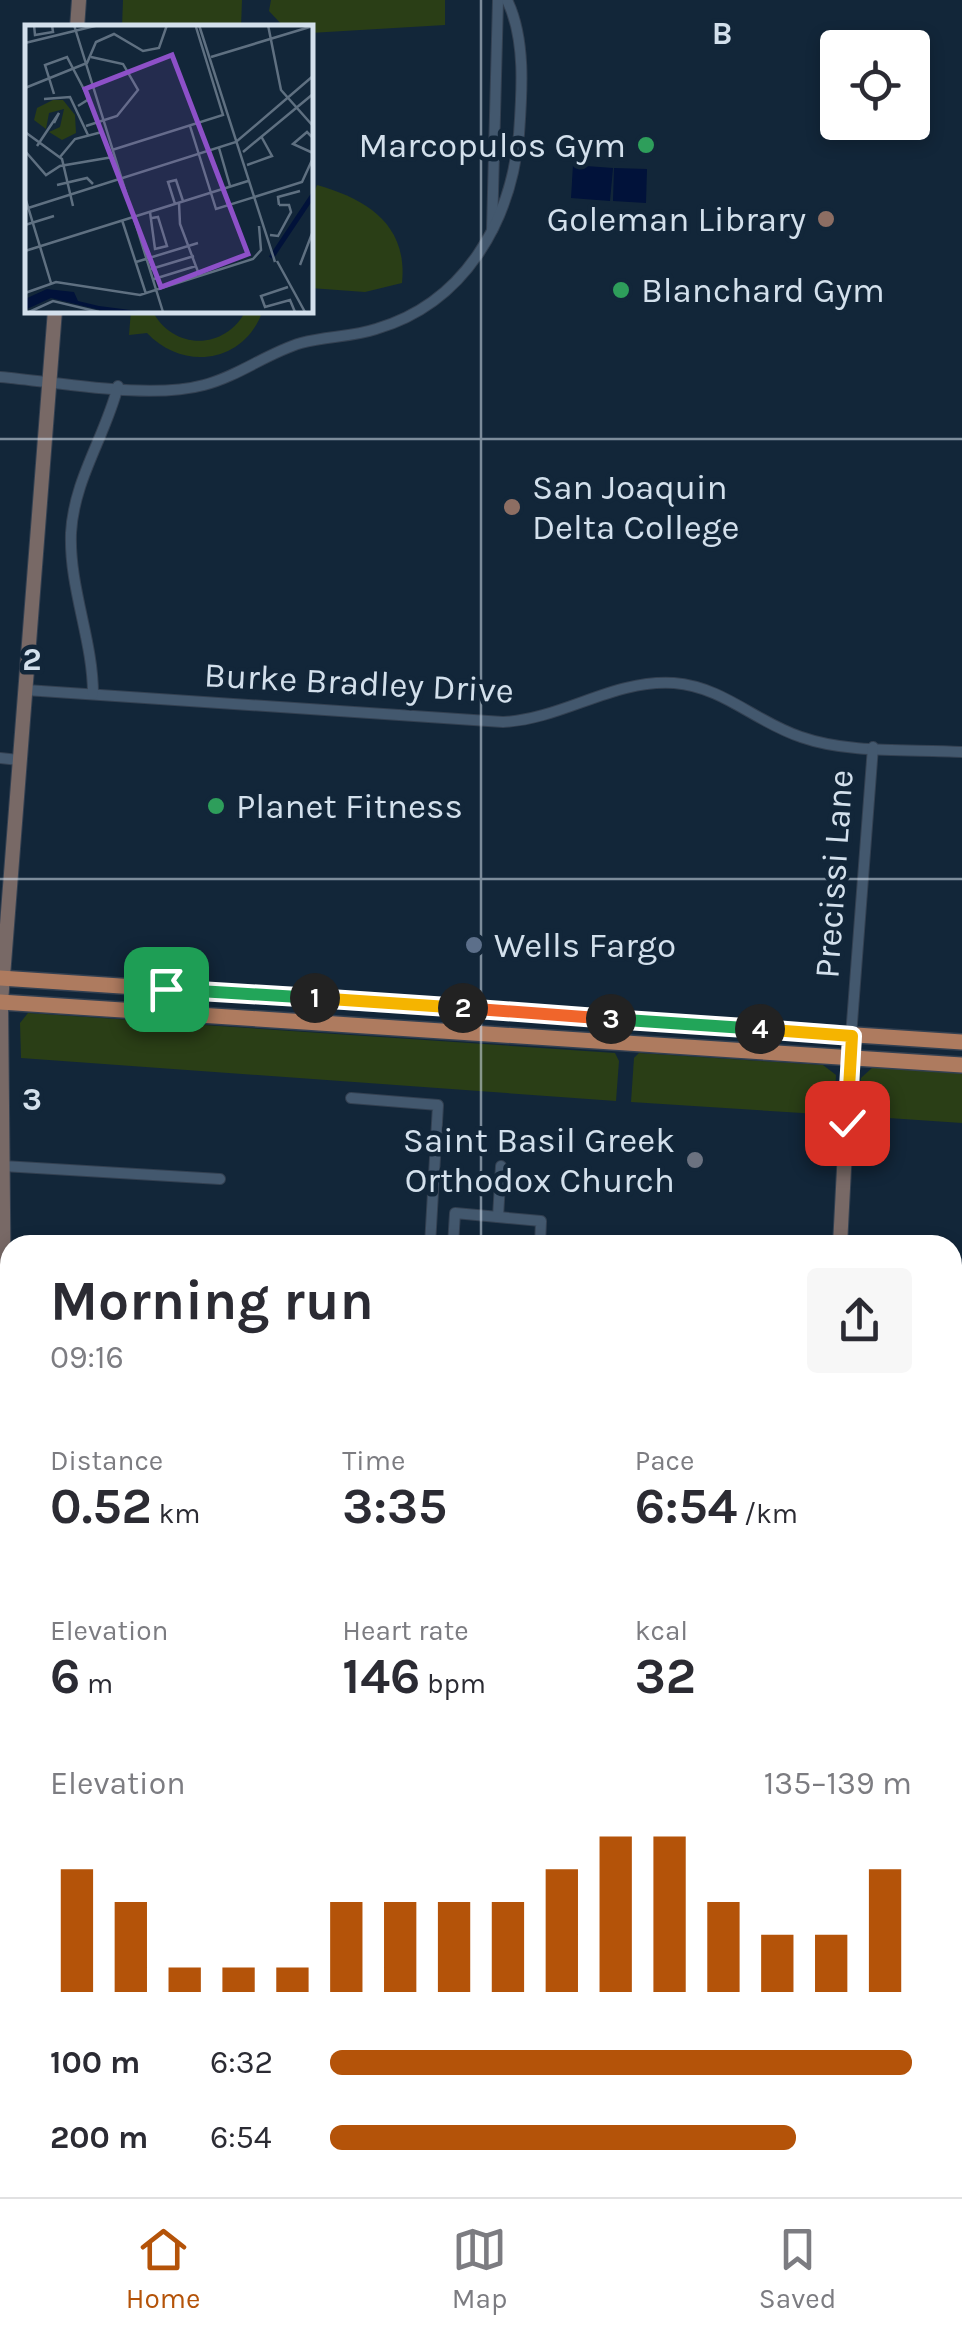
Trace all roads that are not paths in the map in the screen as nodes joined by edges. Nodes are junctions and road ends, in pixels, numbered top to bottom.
1 (80, 0) edge
2 (498, 0) edge
3 (506, 0) edge
4 (77, 25) edge
5 (492, 232) junction
6 (55, 312) edge
7 (0, 377) edge
8 (50, 380) junction
9 (118, 386) junction
10 (26, 690) junction
11 (93, 694) junction
12 (873, 746) junction
13 (962, 752) edge
14 (0, 758) edge
15 (19, 760) junction
16 (1, 978) edge
17 (0, 1002) edge
18 (852, 1036) junction
19 (962, 1042) edge
20 (850, 1058) junction
21 (962, 1064) edge
22 (351, 1098) dead end
23 (3, 1166) junction
24 (502, 1166) dead end
25 (220, 1178) dead end
26 (498, 1217) junction
27 (4, 1235) edge
28 (431, 1235) edge
29 (453, 1235) edge
30 (540, 1235) edge
31 (841, 1235) edge

1 - 4 main road
2 - 5 street
3 - 5 street
5 - 9 street
6 - 8 main road
7 - 8 street
8 - 9 street
8 - 10 main road
9 - 11 street
10 - 11 street, Burke Bradley Drive
10 - 15 main road
11 - 12 street, Burke Bradley Drive
12 - 13 street, Burke Bradley Drive
12 - 18 street, Precissi Lane
14 - 15 street
15 - 16 main road
16 - 17 main road
16 - 18 main road
17 - 20 main road
17 - 23 main road
18 - 19 main road
18 - 20 main road, Precissi Lane
20 - 21 main road
20 - 31 main road, Precissi Lane
22 - 28 street
23 - 25 street
23 - 27 main road
24 - 26 street
26 - 29 street
26 - 30 street

